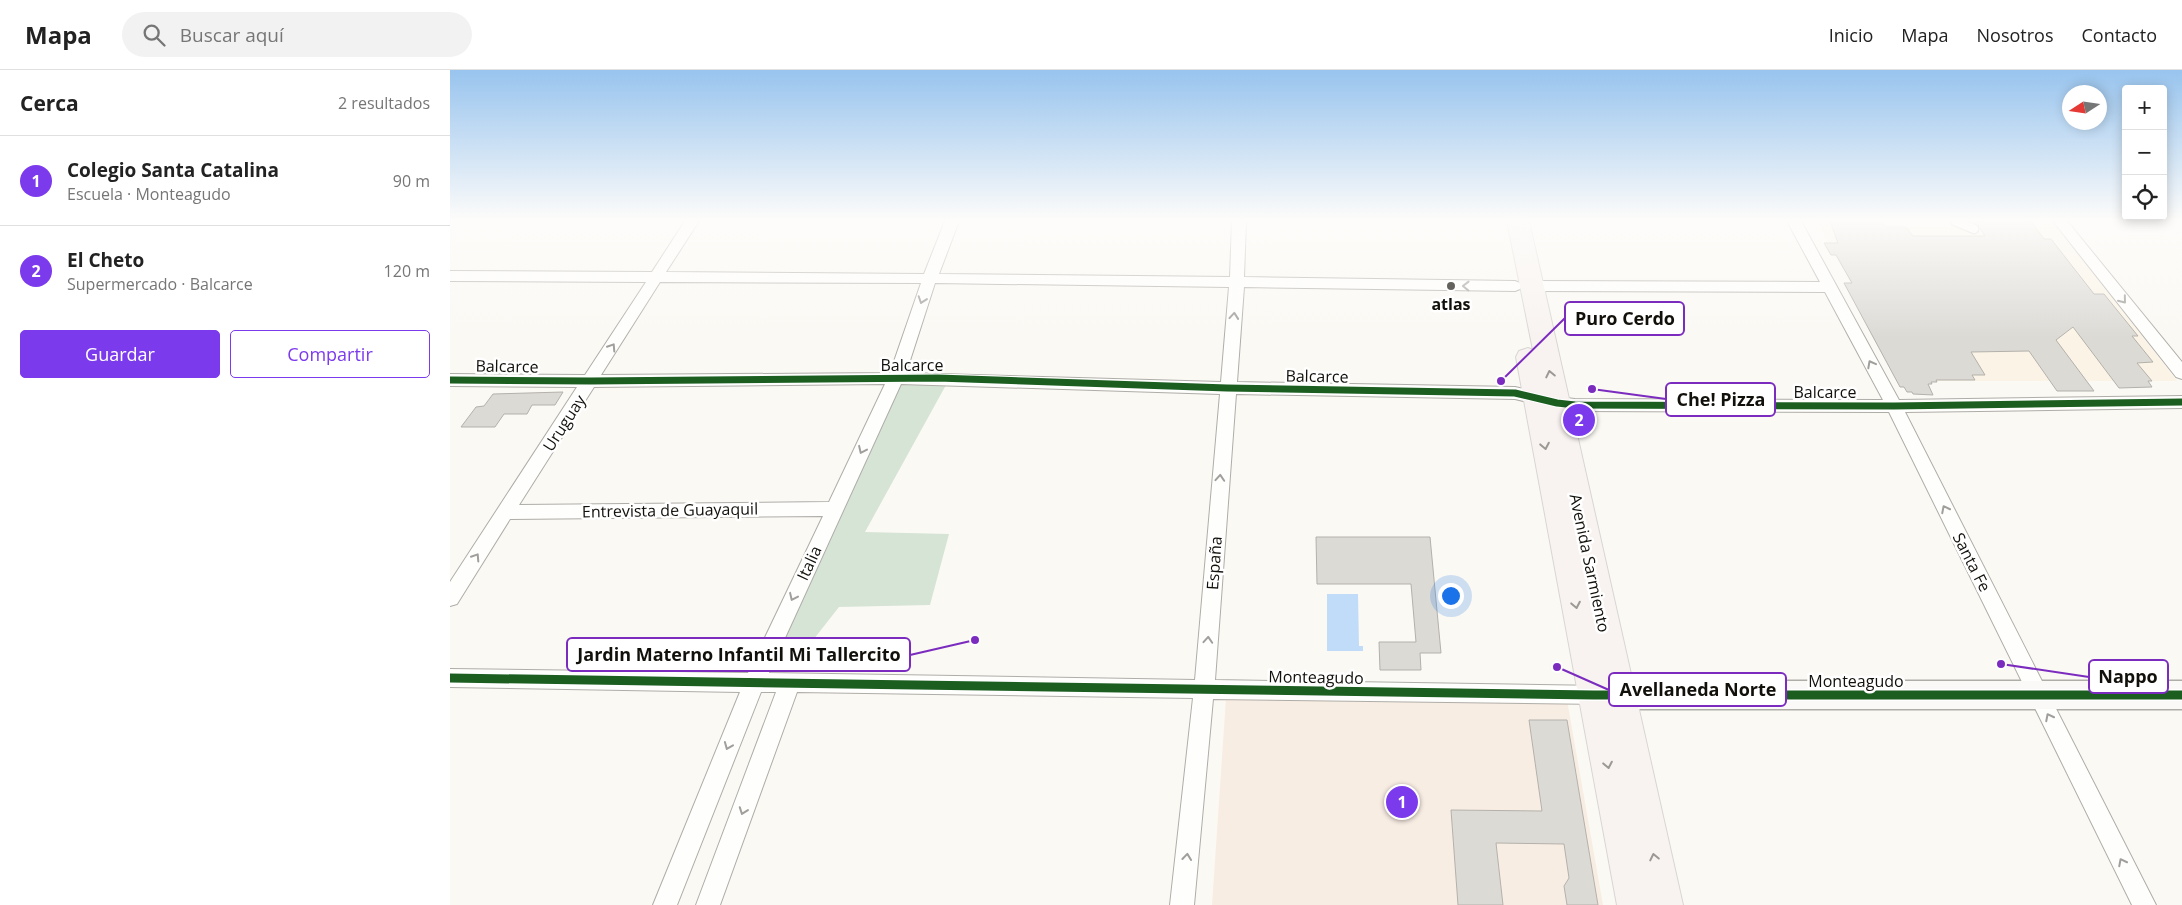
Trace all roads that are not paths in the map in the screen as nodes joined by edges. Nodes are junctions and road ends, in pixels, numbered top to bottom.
1 (668, 260) edge
2 (937, 260) edge
3 (1238, 260) edge
4 (1515, 260) edge
5 (1522, 260) edge
6 (1816, 260) edge
7 (2091, 260) edge
8 (450, 276) edge
9 (658, 276) junction
10 (930, 278) junction
11 (1237, 283) junction
12 (1524, 286) junction
13 (1831, 287) junction
14 (2182, 373) edge
15 (896, 378) junction
16 (450, 380) edge
17 (591, 381) junction
18 (1227, 388) junction
19 (1546, 400) junction
20 (2182, 402) edge
21 (1894, 406) junction
22 (834, 509) junction
23 (505, 512) junction
24 (450, 598) edge
25 (450, 678) edge
26 (754, 683) junction
27 (790, 684) junction
28 (1204, 688) junction
29 (1606, 695) junction
30 (2038, 695) junction
31 (2182, 695) edge
32 (665, 905) edge
33 (708, 905) edge
34 (1182, 905) edge
35 (1636, 905) edge
36 (1664, 905) edge
37 (2144, 905) edge

1 - 9 street, Uruguay
2 - 10 street, Italia
3 - 11 street, España
4 - 12 main road, Avenida Sarmiento
5 - 12 main road, Avenida Sarmiento
6 - 13 street, Santa Fe
7 -> 14 street
8 - 9 street
9 - 10 street
17 -> 9 street, Uruguay
10 - 11 street
10 -> 15 street, Italia
12 -> 11 street
18 -> 11 street, España
12 - 13 street
12 - 19 main road, Avenida Sarmiento
21 -> 13 street, Santa Fe
15 - 17 street, Balcarce
15 - 18 street, Balcarce
15 -> 22 street, Italia
16 - 17 street, Balcarce
17 - 23 street, Uruguay
18 - 19 street, Balcarce
28 -> 18 street, España
19 - 21 street, Balcarce
19 - 29 main road, Avenida Sarmiento
20 - 21 street, Balcarce
30 -> 21 street, Santa Fe
22 - 23 street, Entrevista de Guayaquil
22 -> 26 street, Italia
24 -> 23 street, Uruguay
25 - 26 street, Monteagudo
26 - 27 street, Monteagudo
26 -> 32 street, Italia
27 - 28 street, Monteagudo
27 -> 33 street
28 - 29 street, Monteagudo
34 -> 28 street, España
29 - 30 street, Monteagudo
29 -> 35 main road, Avenida Sarmiento
36 -> 29 main road, Avenida Sarmiento
30 - 31 street, Monteagudo
37 -> 30 street, Santa Fe

